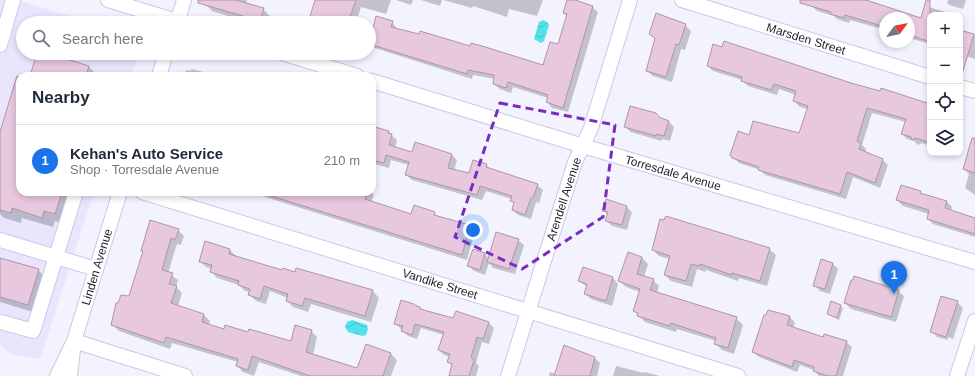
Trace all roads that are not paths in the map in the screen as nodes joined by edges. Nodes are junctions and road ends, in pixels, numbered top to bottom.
1 (13, 0) edge
2 (108, 0) edge
3 (184, 0) edge
4 (630, 0) edge
5 (682, 0) edge
6 (157, 16) edge
7 (181, 16) edge
8 (0, 45) edge
9 (164, 60) edge
10 (305, 60) edge
11 (160, 72) edge
12 (344, 72) edge
13 (927, 76) edge
14 (376, 82) edge
15 (963, 87) edge
16 (975, 91) edge
17 (583, 146) junction
18 (75, 196) edge
19 (119, 196) edge
20 (155, 196) edge
21 (0, 240) edge
22 (57, 257) junction
23 (975, 262) edge
24 (96, 270) junction
25 (528, 311) junction
26 (975, 321) edge
27 (2, 322) dead end
28 (74, 341) junction
29 (57, 376) edge
30 (70, 376) edge
31 (185, 376) edge
32 (508, 376) edge
33 (738, 376) edge
34 (957, 376) edge

1 - 8 street
2 - 6 street
3 - 7 street
4 - 17 street, Arendell Avenue
5 - 13 street, Marsden Street
9 - 11 street
10 - 12 street
14 - 17 street, Torresdale Avenue
15 - 16 street
17 - 23 street, Torresdale Avenue
17 - 25 street, Arendell Avenue
18 - 22 street
19 - 24 street, Linden Avenue
20 - 25 street, Vandike Street
21 - 22 street
22 - 24 street
22 - 27 street
24 - 28 street, Linden Avenue
25 - 32 street, Arendell Avenue
25 - 33 street, Vandike Street
26 - 34 street
28 - 29 street, Linden Avenue
28 - 30 street, Linden Avenue
28 - 31 street

